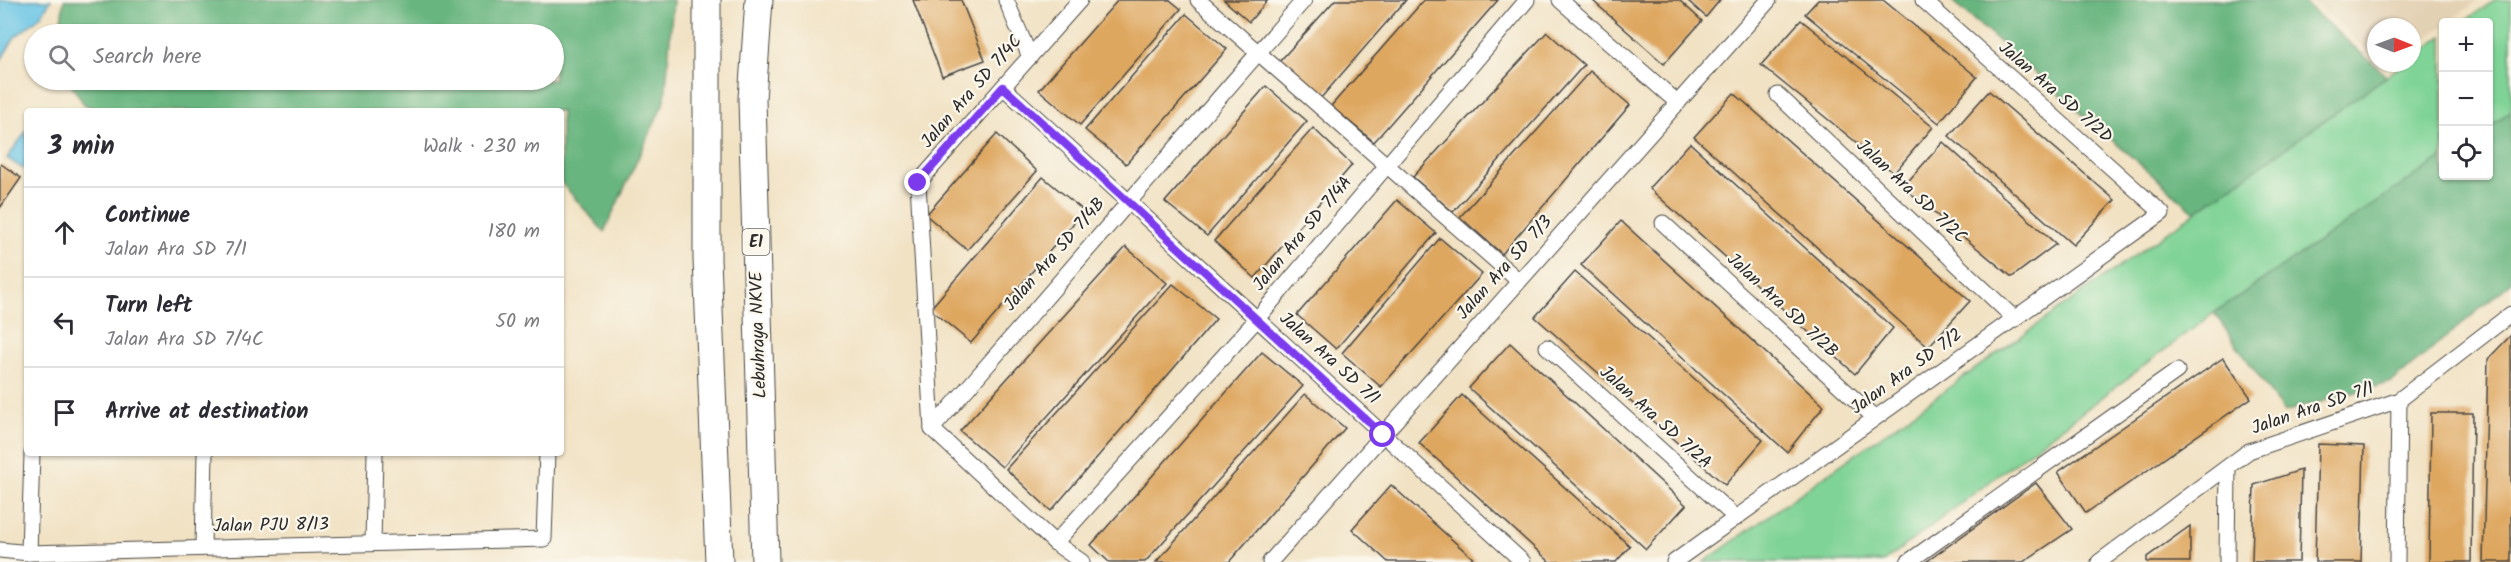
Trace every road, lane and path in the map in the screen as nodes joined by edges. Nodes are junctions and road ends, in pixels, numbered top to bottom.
1 (707, 0) edge
2 (759, 0) edge
3 (1006, 0) edge
4 (1080, 0) edge
5 (1198, 0) edge
6 (1304, 0) edge
7 (1527, 0) edge
8 (1560, 0) edge
9 (1769, 0) edge
10 (1923, 0) edge
11 (1258, 52) junction
12 (1030, 57) junction
13 (1003, 87) junction
14 (1778, 95) dead end
15 (1678, 103) junction
16 (1387, 165) junction
17 (1127, 201) junction
18 (2162, 213) joint
19 (1663, 223) dead end
20 (1520, 281) junction
21 (2511, 314) edge
22 (1257, 319) junction
23 (2015, 319) junction
24 (1547, 347) dead end
25 (2177, 371) dead end
26 (2399, 400) junction
27 (1875, 418) junction
28 (932, 429) junction
29 (1383, 435) junction
30 (32, 456) edge
31 (205, 456) edge
32 (375, 456) edge
33 (547, 456) edge
34 (2228, 466) junction
35 (1736, 518) junction
36 (373, 543) junction
37 (1055, 543) junction
38 (202, 547) junction
39 (0, 550) edge
40 (29, 553) junction
41 (719, 562) edge
42 (765, 562) edge
43 (1082, 562) edge
44 (1270, 562) edge
45 (1523, 562) edge
46 (1674, 562) edge
47 (1908, 562) edge
48 (2099, 562) edge
49 (2227, 562) edge
50 (2397, 562) edge

1 - 41 highway
2 - 42 highway, Lebuhraya NKVE / E1
3 - 12 street
4 - 12 street, Jalan Ara SD 7/4C
5 - 11 street
6 - 11 street, Jalan Ara SD 7/4B
7 - 16 street, Jalan Ara SD 7/4A
8 - 15 street
9 - 15 street, Jalan Ara SD 7/3
10 - 18 street, Jalan Ara SD 7/2D
11 - 16 street
11 - 17 street, Jalan Ara SD 7/4B
12 - 13 street, Jalan Ara SD 7/4C
13 - 17 street, Jalan Ara SD 7/1
13 - 28 street, Jalan Ara SD 7/4C
14 - 23 street, Jalan Ara SD 7/2C
15 - 20 street, Jalan Ara SD 7/3
16 - 20 street
16 - 22 street, Jalan Ara SD 7/4A
17 - 22 street, Jalan Ara SD 7/1
17 - 28 street, Jalan Ara SD 7/4B
18 - 23 street, Jalan Ara SD 7/2
19 - 27 street, Jalan Ara SD 7/2B
20 - 29 street, Jalan Ara SD 7/3
21 - 26 street, Jalan Ara SD 7/1
22 - 29 street, Jalan Ara SD 7/1
22 - 37 street, Jalan Ara SD 7/4A
23 - 27 street, Jalan Ara SD 7/2
24 - 35 street, Jalan Ara SD 7/2A
25 - 47 street
26 - 34 street, Jalan Ara SD 7/1
26 - 50 street
27 - 35 street, Jalan Ara SD 7/2
28 - 37 street
29 - 44 street, Jalan Ara SD 7/3
29 - 45 street, Jalan Ara SD 7/1
30 - 40 street
31 - 38 street
32 - 36 street
33 - 36 street, Jalan PJU 8/13
34 - 48 street, Jalan Ara SD 7/1
34 - 49 street
35 - 46 street, Jalan Ara SD 7/2
36 - 38 street, Jalan PJU 8/13
37 - 43 street
38 - 40 street, Jalan PJU 8/13
39 - 40 street, Jalan PJU 8/13

